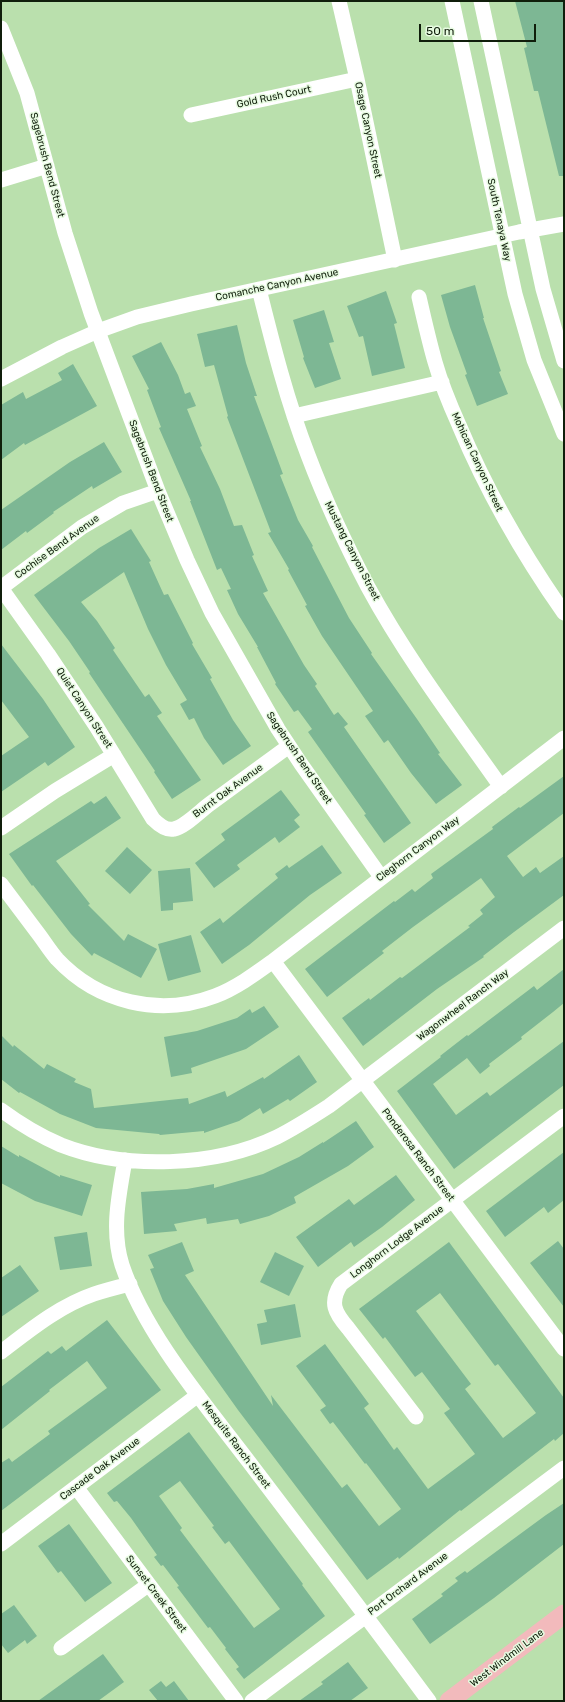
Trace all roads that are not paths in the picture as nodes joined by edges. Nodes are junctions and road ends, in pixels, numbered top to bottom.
1 (339, 1) edge
2 (452, 1) edge
3 (481, 1) edge
4 (1, 28) edge
5 (357, 78) junction
6 (191, 115) dead end
7 (47, 166) junction
8 (1, 180) edge
9 (564, 224) edge
10 (530, 230) junction
11 (502, 236) junction
12 (395, 260) junction
13 (260, 289) junction
14 (419, 297) dead end
15 (98, 331) junction
16 (564, 361) edge
17 (1, 379) edge
18 (442, 382) junction
19 (294, 416) junction
20 (564, 434) edge
21 (158, 491) junction
22 (1, 588) edge
23 (564, 613) edge
24 (564, 738) edge
25 (289, 746) junction
26 (114, 755) junction
27 (501, 787) junction
28 (1, 828) edge
29 (165, 828) joint
30 (382, 877) junction
31 (1, 884) edge
32 (564, 928) edge
33 (272, 961) junction
34 (363, 1082) junction
35 (1, 1110) edge
36 (564, 1116) edge
37 (125, 1160) junction
38 (453, 1201) junction
39 (130, 1284) junction
40 (564, 1349) edge
41 (1, 1352) edge
42 (198, 1395) junction
43 (416, 1417) dead end
44 (564, 1468) edge
45 (76, 1487) junction
46 (1, 1544) edge
47 (148, 1585) junction
48 (564, 1614) edge
49 (366, 1616) junction
50 (61, 1648) dead end
51 (236, 1701) edge
52 (252, 1701) edge
53 (429, 1701) edge
54 (449, 1701) edge

1 - 5 street, Osage Canyon Street
2 - 11 street, South Tenaya Way
3 - 10 street
4 - 7 street, Sagebrush Bend Street
5 - 6 street, Gold Rush Court
5 - 12 street, Osage Canyon Street
7 - 8 street
7 - 15 street, Sagebrush Bend Street
9 - 10 street, Comanche Canyon Avenue
10 - 11 street, Comanche Canyon Avenue
10 - 16 street
11 - 12 street, Comanche Canyon Avenue
11 - 20 street, South Tenaya Way
12 - 13 street, Comanche Canyon Avenue
13 - 15 street, Comanche Canyon Avenue
13 - 19 street, Mustang Canyon Street
14 - 18 street, Mohican Canyon Street
15 - 17 street, Comanche Canyon Avenue
15 - 21 street, Sagebrush Bend Street
18 - 19 street
18 - 23 street, Mohican Canyon Street
19 - 27 street, Mustang Canyon Street
21 - 22 street, Cochise Bend Avenue
21 - 25 street, Sagebrush Bend Street
22 - 26 street, Quiet Canyon Street
24 - 27 street, Cleghorn Canyon Way
25 - 29 street, Burnt Oak Avenue
25 - 30 street, Sagebrush Bend Street
26 - 28 street
26 - 29 street, Quiet Canyon Street
27 - 30 street, Cleghorn Canyon Way
30 - 33 street, Cleghorn Canyon Way
31 - 33 street, Cleghorn Canyon Way
32 - 34 street, Wagonwheel Ranch Way
33 - 34 street, Ponderosa Ranch Street
34 - 37 street, Wagonwheel Ranch Way
34 - 38 street, Ponderosa Ranch Street
35 - 37 street, Wagonwheel Ranch Way
36 - 38 street, Longhorn Lodge Avenue
37 - 39 street, Mesquite Ranch Street
38 - 40 street, Ponderosa Ranch Street
38 - 43 street, Longhorn Lodge Avenue
39 - 41 street
39 - 42 street, Mesquite Ranch Street
42 - 45 street, Cascade Oak Avenue
42 - 49 street, Mesquite Ranch Street
44 - 49 street, Port Orchard Avenue
45 - 46 street, Cascade Oak Avenue
45 - 47 street, Sunset Creek Street
47 - 50 street
47 - 51 street, Sunset Creek Street
48 - 54 main road, West Windmill Lane
49 - 52 street, Port Orchard Avenue
49 - 53 street, Mesquite Ranch Street

